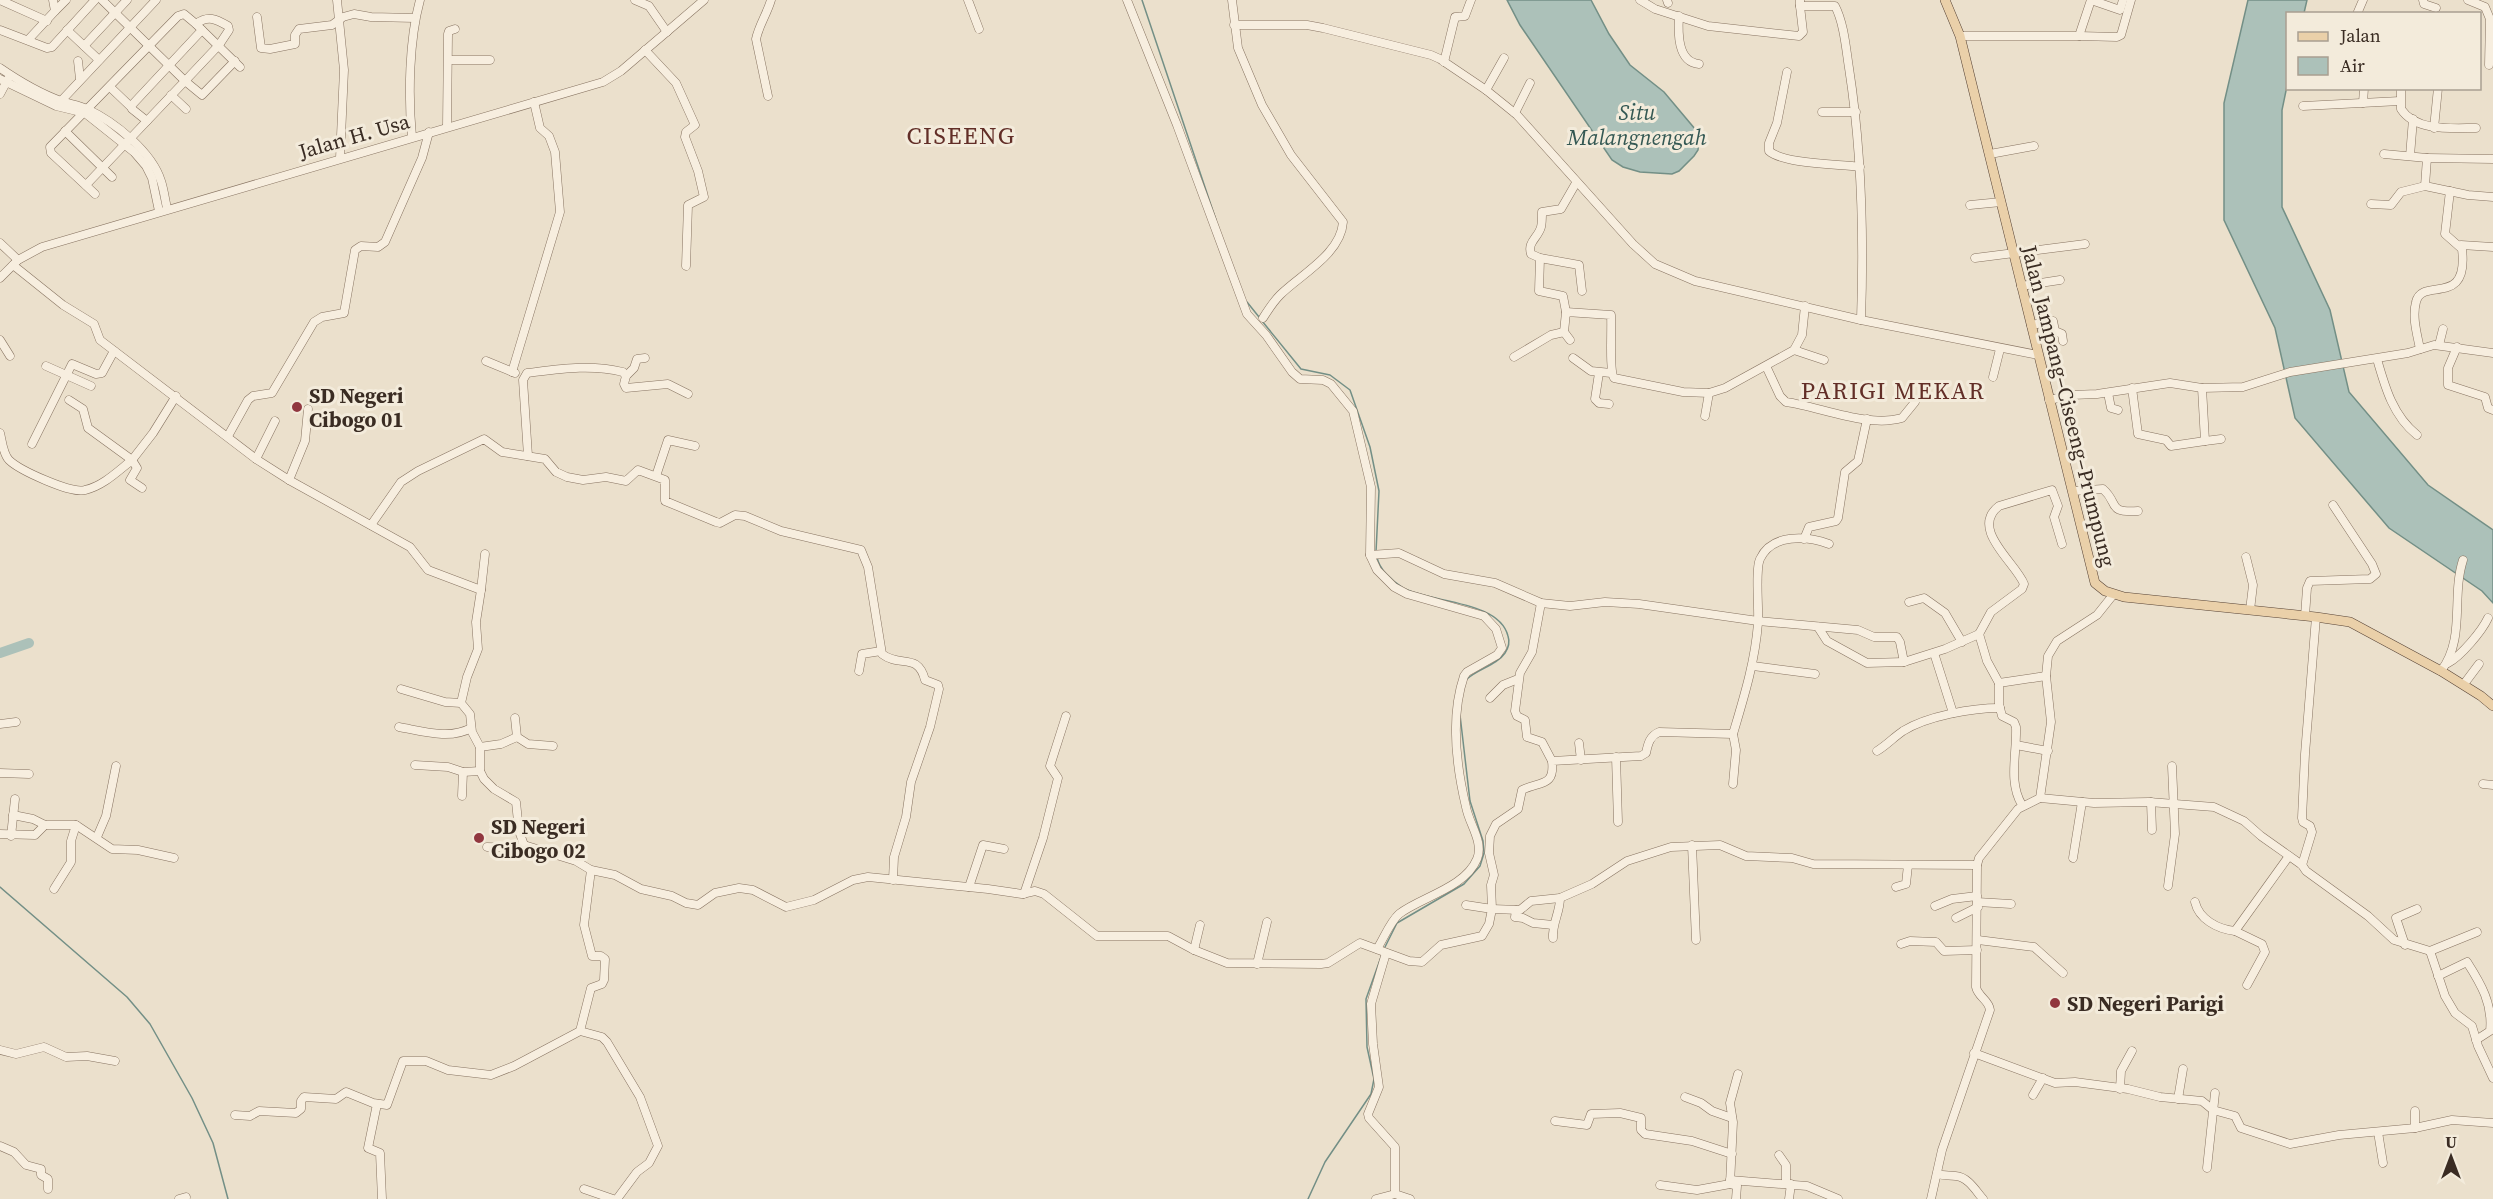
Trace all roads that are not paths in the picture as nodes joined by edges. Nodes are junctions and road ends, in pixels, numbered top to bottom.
1 (0, 0) edge
2 (53, 0) edge
3 (66, 0) edge
4 (95, 0) edge
5 (102, 0) edge
6 (127, 0) edge
7 (156, 0) edge
8 (337, 0) edge
9 (420, 0) edge
10 (635, 0) edge
11 (704, 0) edge
12 (771, 0) edge
13 (968, 0) edge
14 (1127, 0) edge
15 (1232, 0) edge
16 (1472, 0) edge
17 (1640, 0) edge
18 (1945, 0) edge
19 (2091, 0) edge
20 (2123, 0) edge
21 (2131, 0) edge
22 (2423, 0) edge
23 (2468, 0) edge
24 (1800, 3) edge
25 (2437, 7) edge
26 (55, 11) junction
27 (115, 12) junction
28 (1679, 16) junction
29 (256, 17) dead end
30 (415, 18) junction
31 (47, 21) junction
32 (339, 21) junction
33 (1238, 25) junction
34 (131, 27) junction
35 (199, 27) junction
36 (455, 29) dead end
37 (979, 29) dead end
38 (0, 30) edge
39 (67, 30) junction
40 (667, 32) junction
41 (2492, 32) edge
42 (1960, 36) junction
43 (2079, 36) junction
44 (28, 40) junction
45 (219, 45) junction
46 (84, 46) junction
47 (150, 46) junction
48 (645, 50) junction
49 (1504, 58) dead end
50 (99, 60) junction
51 (448, 60) junction
52 (490, 60) dead end
53 (78, 61) dead end
54 (1444, 62) junction
55 (1699, 64) dead end
56 (169, 66) junction
57 (2491, 66) edge
58 (0, 68) edge
59 (1787, 72) dead end
60 (5, 78) edge
61 (80, 79) junction
62 (185, 81) junction
63 (1530, 83) dead end
64 (110, 87) junction
65 (1486, 90) junction
66 (2364, 90) edge
67 (2401, 90) edge
68 (2438, 90) edge
69 (0, 94) edge
70 (171, 95) junction
71 (768, 96) dead end
72 (61, 101) junction
73 (2400, 101) junction
74 (534, 102) junction
75 (2363, 103) junction
76 (69, 106) junction
77 (2303, 106) dead end
78 (131, 107) junction
79 (186, 110) dead end
80 (87, 112) junction
81 (1822, 112) dead end
82 (1856, 112) junction
83 (1515, 113) junction
84 (2413, 119) junction
85 (147, 121) junction
86 (447, 127) junction
87 (2434, 128) junction
88 (2476, 128) dead end
89 (65, 131) junction
90 (429, 132) junction
91 (412, 137) junction
92 (128, 142) junction
93 (2034, 146) dead end
94 (1990, 154) junction
95 (2385, 154) dead end
96 (2410, 156) junction
97 (340, 158) junction
98 (2427, 158) junction
99 (2493, 159) edge
100 (1860, 167) junction
101 (104, 168) junction
102 (112, 177) dead end
103 (1576, 183) junction
104 (86, 185) junction
105 (2426, 186) junction
106 (2450, 191) junction
107 (95, 194) dead end
108 (2493, 197) edge
109 (2001, 202) junction
110 (2371, 204) dead end
111 (1970, 205) dead end
112 (163, 209) junction
113 (0, 243) edge
114 (2085, 244) dead end
115 (2461, 245) junction
116 (2493, 248) edge
117 (2013, 254) junction
118 (1540, 258) junction
119 (1975, 258) dead end
120 (15, 262) junction
121 (686, 266) dead end
122 (0, 278) edge
123 (2060, 280) dead end
124 (2021, 286) junction
125 (1582, 291) dead end
126 (1805, 306) junction
127 (1566, 312) junction
128 (1263, 318) dead end
129 (1861, 320) junction
130 (2031, 325) junction
131 (2443, 329) dead end
132 (1564, 332) junction
133 (0, 340) edge
134 (1570, 340) dead end
135 (2063, 341) dead end
136 (2439, 345) junction
137 (2457, 347) junction
138 (2000, 349) junction
139 (2420, 349) junction
140 (1794, 350) junction
141 (114, 351) junction
142 (2493, 353) edge
143 (10, 356) dead end
144 (2038, 356) junction
145 (1514, 357) dead end
146 (645, 358) dead end
147 (1573, 358) dead end
148 (2378, 359) junction
149 (1824, 360) dead end
150 (486, 361) dead end
151 (46, 366) dead end
152 (1766, 366) junction
153 (512, 372) junction
154 (1599, 373) junction
155 (1611, 373) junction
156 (67, 375) junction
157 (524, 376) junction
158 (626, 376) junction
159 (1993, 376) dead end
160 (91, 386) dead end
161 (2132, 388) junction
162 (2202, 388) junction
163 (1709, 393) junction
164 (2108, 393) junction
165 (688, 394) dead end
166 (176, 396) junction
167 (69, 400) dead end
168 (2049, 400) junction
169 (1915, 402) dead end
170 (1609, 404) dead end
171 (308, 409) dead end
172 (2118, 410) dead end
173 (2493, 410) edge
174 (1706, 416) dead end
175 (1867, 419) junction
176 (275, 421) dead end
177 (0, 434) edge
178 (2417, 435) dead end
179 (228, 436) junction
180 (2222, 439) dead end
181 (2205, 441) junction
182 (32, 444) dead end
183 (695, 446) dead end
184 (528, 456) junction
185 (256, 459) junction
186 (132, 460) junction
187 (656, 476) junction
188 (289, 480) junction
189 (142, 488) dead end
190 (2073, 490) junction
191 (2333, 505) dead end
192 (2138, 512) dead end
193 (371, 525) junction
194 (1804, 539) junction
195 (1829, 544) dead end
196 (2062, 544) dead end
197 (485, 554) dead end
198 (1370, 555) junction
199 (2246, 556) dead end
200 (2463, 560) dead end
201 (481, 590) junction
202 (2113, 594) junction
203 (1909, 602) dead end
204 (1541, 603) junction
205 (2250, 610) junction
206 (2305, 616) junction
207 (2316, 617) junction
208 (2488, 618) dead end
209 (1758, 621) junction
210 (1818, 627) junction
211 (1978, 634) junction
212 (1962, 642) junction
213 (880, 651) junction
214 (1934, 653) junction
215 (1904, 662) junction
216 (2479, 664) dead end
217 (1753, 666) junction
218 (2444, 667) junction
219 (859, 671) dead end
220 (1815, 674) dead end
221 (2046, 676) junction
222 (1518, 680) junction
223 (1999, 682) junction
224 (2464, 684) junction
225 (401, 689) dead end
226 (1490, 698) dead end
227 (461, 703) junction
228 (2493, 706) edge
229 (2000, 708) junction
230 (1953, 713) junction
231 (1066, 717) dead end
232 (515, 718) dead end
233 (15, 722) dead end
234 (0, 724) edge
235 (399, 727) dead end
236 (471, 728) junction
237 (1733, 734) junction
238 (517, 737) junction
239 (1580, 743) dead end
240 (2016, 745) junction
241 (553, 746) dead end
242 (480, 747) junction
243 (1877, 751) dead end
244 (2048, 751) junction
245 (1616, 757) junction
246 (1581, 760) junction
247 (1552, 761) junction
248 (416, 765) dead end
249 (116, 766) dead end
250 (2172, 766) dead end
251 (480, 771) junction
252 (0, 772) edge
253 (463, 772) junction
254 (29, 774) dead end
255 (1732, 784) dead end
256 (2483, 784) dead end
257 (2493, 785) edge
258 (462, 796) dead end
259 (2040, 798) junction
260 (15, 799) dead end
261 (2082, 802) junction
262 (2151, 802) junction
263 (2174, 804) junction
264 (2022, 805) junction
265 (13, 815) junction
266 (1618, 822) dead end
267 (45, 825) junction
268 (76, 825) junction
269 (2151, 830) dead end
270 (0, 834) edge
271 (11, 836) junction
272 (97, 837) junction
273 (524, 845) junction
274 (1692, 845) junction
275 (487, 847) dead end
276 (1004, 849) dead end
277 (2289, 856) junction
278 (174, 858) dead end
279 (2073, 858) dead end
280 (1908, 865) junction
281 (1977, 865) junction
282 (2302, 865) junction
283 (591, 870) junction
284 (893, 880) junction
285 (2168, 886) dead end
286 (969, 887) junction
287 (1896, 887) dead end
288 (54, 889) dead end
289 (1024, 894) junction
290 (1560, 898) junction
291 (1977, 901) junction
292 (2195, 902) dead end
293 (2011, 904) dead end
294 (1466, 905) dead end
295 (1935, 906) dead end
296 (1492, 909) junction
297 (2417, 909) dead end
298 (1515, 914) junction
299 (1956, 918) dead end
300 (1267, 922) dead end
301 (1200, 925) dead end
302 (1553, 925) junction
303 (1514, 927) dead end
304 (2235, 931) junction
305 (2477, 932) dead end
306 (1553, 938) dead end
307 (1696, 940) dead end
308 (1978, 940) junction
309 (1901, 944) dead end
310 (2405, 945) junction
311 (1377, 949) junction
312 (1194, 950) junction
313 (1977, 950) junction
314 (2430, 951) junction
315 (1386, 953) junction
316 (1257, 964) junction
317 (2063, 973) dead end
318 (2438, 976) junction
319 (2247, 985) dead end
320 (580, 1031) junction
321 (2476, 1040) junction
322 (0, 1050) edge
323 (2132, 1051) dead end
324 (1974, 1053) junction
325 (115, 1061) dead end
326 (2183, 1068) dead end
327 (1738, 1074) dead end
328 (2043, 1078) junction
329 (2493, 1078) edge
330 (2120, 1089) junction
331 (2215, 1093) dead end
332 (2033, 1095) dead end
333 (1685, 1097) dead end
334 (2178, 1099) junction
335 (378, 1104) junction
336 (2213, 1110) junction
337 (2415, 1111) dead end
338 (235, 1114) dead end
339 (1732, 1118) junction
340 (1555, 1121) dead end
341 (2493, 1123) edge
342 (2415, 1128) junction
343 (2378, 1132) junction
344 (0, 1146) edge
345 (1731, 1154) junction
346 (1779, 1155) dead end
347 (2383, 1164) dead end
348 (2207, 1168) dead end
349 (1937, 1174) junction
350 (1730, 1182) junction
351 (1789, 1184) junction
352 (1660, 1185) dead end
353 (48, 1189) dead end
354 (584, 1189) dead end
355 (1395, 1194) junction
356 (382, 1199) edge
357 (615, 1199) edge
358 (1376, 1199) edge
359 (1410, 1199) edge
360 (1736, 1199) edge
361 (1789, 1199) edge
362 (1838, 1199) edge
363 (1931, 1199) edge
364 (1983, 1199) edge

1 - 31 street
2 - 26 street
3 - 26 street
4 - 39 street
5 - 27 street
6 - 27 street
7 - 34 street
8 - 32 street
9 - 30 street
10 - 40 street
11 - 40 street, Jalan H. Usa
12 - 71 street
13 - 37 street
14 - 198 street
15 - 33 street
16 - 54 street
17 - 28 street
18 - 42 main road, Jalan Jampang–Ciseeng–Prumpung
19 - 20 street
19 - 43 street
21 - 43 street
22 - 25 street
23 - 41 street
24 - 28 street
24 - 82 street
26 - 31 street
27 - 34 street
27 - 46 street
28 - 55 street
29 - 32 street
30 - 32 street
30 - 91 street
31 - 44 street
32 - 97 street
33 - 54 street
33 - 128 street
34 - 47 street
34 - 50 street
35 - 45 street
35 - 45 street
35 - 47 street
35 - 56 street
36 - 51 street
38 - 44 street
39 - 44 street
39 - 46 street
40 - 48 street, Jalan H. Usa
41 - 57 street
42 - 43 street
42 - 94 main road, Jalan Jampang–Ciseeng–Prumpung
45 - 62 street
45 - 62 street
46 - 50 street
47 - 56 street
47 - 64 street
48 - 74 street, Jalan H. Usa
48 - 121 street
49 - 65 street
50 - 61 street
51 - 52 street
51 - 86 street
53 - 61 street
54 - 65 street
56 - 62 street
56 - 78 street
58 - 60 street
59 - 100 street
60 - 69 street
60 - 72 street
60 - 76 street
61 - 72 street
62 - 70 street
63 - 83 street
64 - 78 street
64 - 80 street
65 - 83 street
66 - 75 street
67 - 73 street
68 - 87 street
70 - 79 street
70 - 85 street
72 - 76 street
73 - 75 street
73 - 84 street
74 - 86 street, Jalan H. Usa
74 - 153 street
75 - 77 street
76 - 80 street
78 - 85 street
80 - 89 street
80 - 92 street
81 - 82 street
82 - 100 street
83 - 103 street
84 - 87 street
84 - 96 street
85 - 92 street
86 - 90 street, Jalan H. Usa
87 - 88 street
89 - 101 street
89 - 104 street
90 - 91 street, Jalan H. Usa
90 - 179 street
91 - 97 street, Jalan H. Usa
92 - 101 street
92 - 112 street
93 - 94 street
94 - 109 main road, Jalan Jampang–Ciseeng–Prumpung
95 - 96 street
96 - 98 street
97 - 112 street, Jalan H. Usa
98 - 99 street
98 - 105 street
100 - 129 street
101 - 102 street
101 - 104 street
103 - 118 street
103 - 126 street
104 - 107 street
105 - 106 street
105 - 110 street
106 - 108 street
106 - 115 street
109 - 111 street
109 - 117 main road, Jalan Jampang–Ciseeng–Prumpung
112 - 120 street, Jalan H. Usa
113 - 120 street
114 - 117 street
115 - 116 street
115 - 139 street
117 - 119 street
117 - 124 main road, Jalan Jampang–Ciseeng–Prumpung
118 - 125 street
118 - 127 street
120 - 122 street, Jalan H. Usa
120 - 141 street
123 - 124 street
124 - 130 main road, Jalan Jampang–Ciseeng–Prumpung
126 - 129 street
126 - 140 street
127 - 132 street
127 - 155 street
129 - 138 street
130 - 135 street
130 - 144 main road, Jalan Jampang–Ciseeng–Prumpung
131 - 136 street
132 - 134 street
132 - 145 street
133 - 143 street
136 - 137 street
136 - 139 street
137 - 142 street
137 - 173 street
138 - 144 street
138 - 159 street
139 - 148 street
140 - 149 street
140 - 152 street
141 - 156 street
141 - 166 street
144 - 168 main road, Jalan Jampang–Ciseeng–Prumpung
146 - 158 street
147 - 154 street
148 - 162 street
148 - 178 street
150 - 153 street
151 - 156 street
152 - 163 street
152 - 175 street
153 - 157 street
154 - 155 street
154 - 170 street
155 - 163 street
156 - 160 street
156 - 182 street
157 - 158 street
157 - 184 street
158 - 165 street
161 - 162 street
161 - 164 street
161 - 181 street
162 - 181 street
163 - 174 street
164 - 168 street
164 - 172 street
166 - 179 street
166 - 186 street
167 - 186 street
168 - 190 main road, Jalan Jampang–Ciseeng–Prumpung
169 - 175 street
171 - 188 street
175 - 194 street
176 - 185 street
177 - 186 street
179 - 185 street
180 - 181 street
183 - 187 street
184 - 187 street
184 - 193 street
185 - 188 street
186 - 189 street
187 - 213 street
188 - 193 street
190 - 192 street
190 - 202 main road, Jalan Jampang–Ciseeng–Prumpung
191 - 206 street
193 - 201 street
194 - 195 street
194 - 209 street
196 - 211 street
197 - 201 street
198 - 204 street
198 - 311 street
199 - 205 street
200 - 218 street
201 - 227 street
202 - 205 main road, Jalan Jampang–Ciseeng–Prumpung
202 - 221 street
203 - 212 street
204 - 209 street
204 - 222 street
205 - 206 main road, Jalan Jampang–Ciseeng–Prumpung
206 - 207 main road, Jalan Jampang–Ciseeng–Prumpung
207 - 218 main road, Jalan Jampang–Ciseeng–Prumpung
207 - 282 street
208 - 218 street
209 - 210 street
209 - 217 street
210 - 215 street
210 - 215 street
211 - 212 street
211 - 223 street
212 - 214 street
213 - 219 street
213 - 284 street
214 - 215 street
214 - 230 street
216 - 224 street
217 - 220 street
217 - 237 street
218 - 224 main road, Jalan Jampang–Ciseeng–Prumpung
221 - 223 street
221 - 244 street
222 - 226 street
222 - 247 street
223 - 229 street
224 - 228 main road, Jalan Jampang–Ciseeng–Prumpung
225 - 227 street
227 - 236 street
229 - 230 street
229 - 240 street
230 - 243 street
231 - 289 street
232 - 238 street
233 - 234 street
235 - 236 street
236 - 242 street
237 - 245 street
237 - 255 street
238 - 241 street
238 - 242 street
239 - 246 street
240 - 244 street
240 - 264 street
242 - 251 street
244 - 259 street
245 - 246 street
245 - 266 street
246 - 247 street
247 - 296 street
248 - 253 street
249 - 272 street
250 - 263 street
251 - 253 street
251 - 273 street
252 - 254 street
253 - 258 street
256 - 257 street
259 - 261 street
259 - 264 street
260 - 265 street
261 - 262 street
261 - 279 street
262 - 263 street
262 - 269 street
263 - 277 street
263 - 285 street
264 - 281 street
265 - 267 street
265 - 271 street
267 - 268 street
267 - 271 street
268 - 272 street
268 - 288 street
270 - 271 street
272 - 278 street
273 - 275 street
273 - 283 street
274 - 280 street
274 - 290 street
274 - 307 street
276 - 286 street
277 - 282 street
277 - 304 street
280 - 281 street
280 - 287 street
281 - 291 street
282 - 310 street
283 - 284 street
283 - 320 street
284 - 286 street
286 - 289 street
289 - 312 street
290 - 298 street
290 - 302 street
291 - 293 street
291 - 295 street
291 - 299 street
291 - 308 street
292 - 304 street
294 - 296 street
296 - 298 street
296 - 315 street
297 - 310 street
298 - 302 street
298 - 303 street
300 - 316 street
301 - 312 street
302 - 306 street
304 - 319 street
305 - 314 street
308 - 313 street
308 - 317 street
309 - 313 street
310 - 314 street
311 - 315 street
311 - 316 street
312 - 316 street
313 - 324 street
314 - 318 street
315 - 355 street
318 - 321 street
318 - 321 street
320 - 335 street
320 - 357 street
321 - 329 street
322 - 325 street
323 - 330 street
324 - 328 street
324 - 349 street
326 - 334 street
327 - 339 street
328 - 330 street
328 - 332 street
330 - 334 street
331 - 336 street
333 - 339 street
334 - 336 street
335 - 338 street
335 - 356 street
336 - 343 street
336 - 348 street
337 - 342 street
339 - 345 street
340 - 345 street
341 - 342 street
342 - 343 street
343 - 347 street
344 - 353 street
345 - 350 street
346 - 351 street
349 - 363 street
349 - 364 street
350 - 351 street
350 - 352 street
350 - 360 street
351 - 361 street
351 - 362 street
354 - 357 street
355 - 358 street
355 - 359 street

